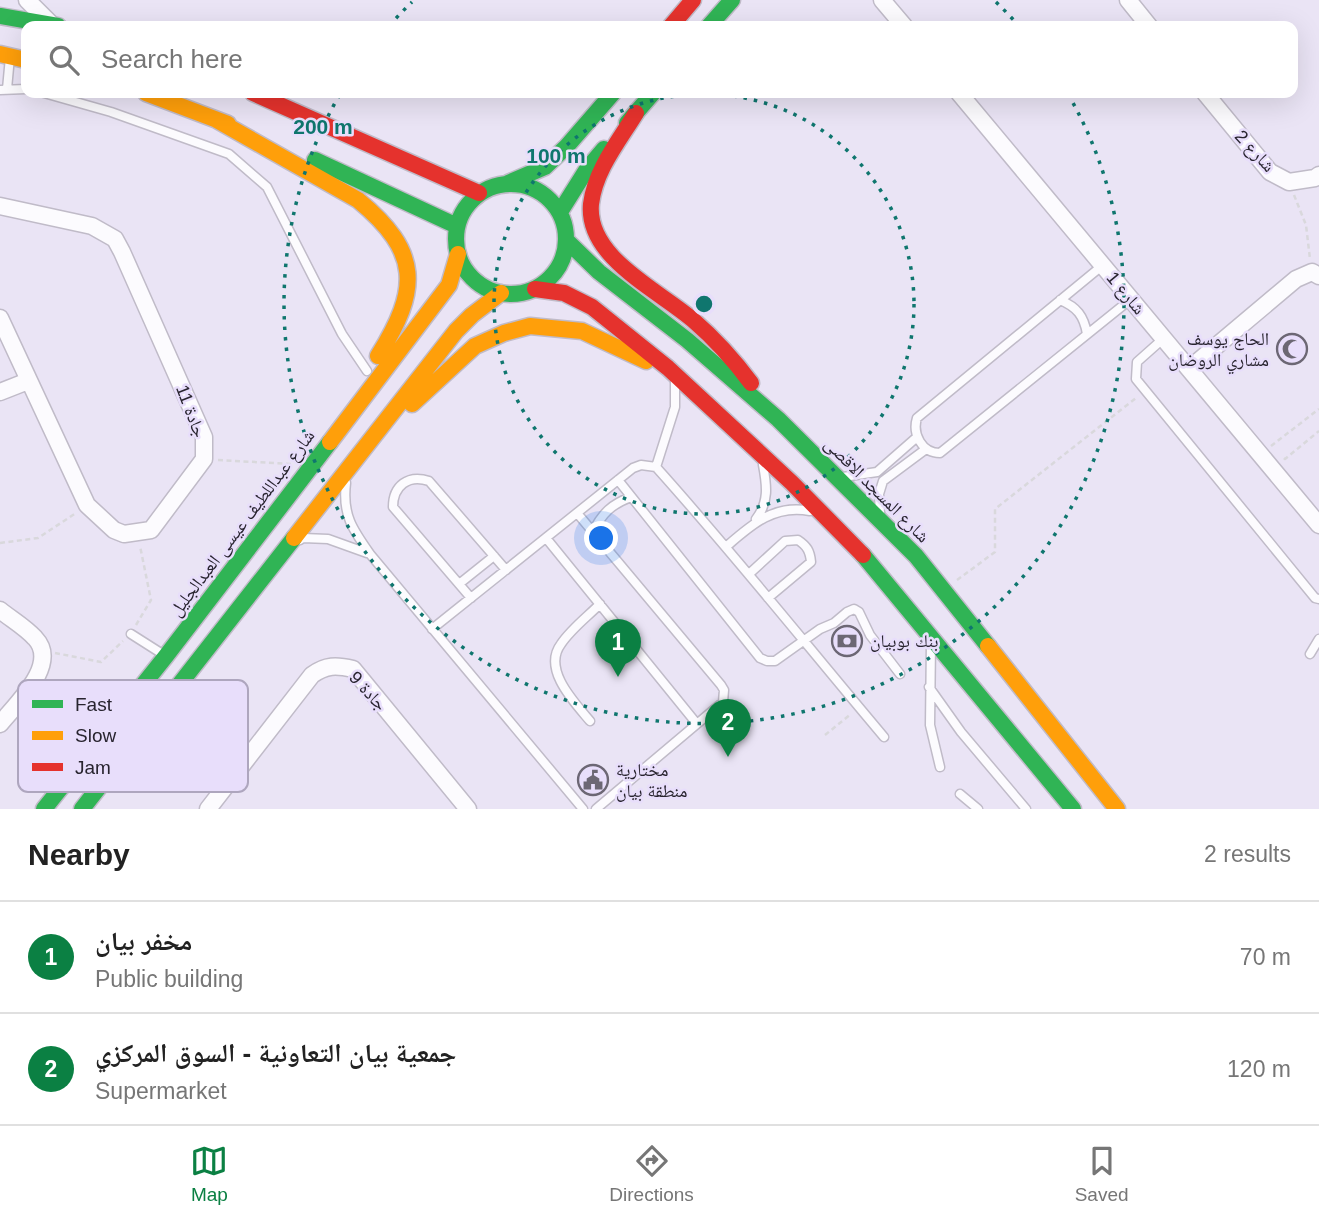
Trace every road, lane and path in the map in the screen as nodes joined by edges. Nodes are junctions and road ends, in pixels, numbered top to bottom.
1 (26, 0) edge
2 (693, 0) edge
3 (732, 0) edge
4 (882, 0) edge
5 (1128, 0) edge
6 (0, 16) edge
7 (31, 21) edge
8 (50, 21) edge
9 (675, 21) edge
10 (713, 21) edge
11 (900, 21) edge
12 (1145, 21) edge
13 (12, 57) edge
14 (21, 89) edge
15 (3, 90) edge
16 (63, 98) edge
17 (159, 98) edge
18 (264, 98) edge
19 (609, 98) edge
20 (649, 98) edge
21 (963, 98) edge
22 (1209, 98) edge
23 (636, 113) junction
24 (215, 119) junction
25 (1319, 174) edge
26 (1289, 182) junction
27 (508, 183) junction
28 (480, 193) junction
29 (0, 206) edge
30 (560, 212) junction
31 (457, 226) junction
32 (566, 240) junction
33 (458, 254) junction
34 (1103, 265) junction
35 (1315, 274) edge
36 (535, 289) junction
37 (501, 293) junction
38 (1131, 299) junction
39 (1060, 300) junction
40 (0, 318) edge
41 (1087, 334) junction
42 (1164, 338) junction
43 (1189, 369) junction
44 (367, 371) junction
45 (671, 372) junction
46 (28, 381) junction
47 (1145, 391) junction
48 (0, 392) edge
49 (1319, 409) edge
50 (778, 419) junction
51 (1319, 430) edge
52 (374, 434) junction
53 (917, 437) junction
54 (926, 449) junction
55 (1267, 449) junction
56 (761, 454) junction
57 (204, 460) junction
58 (311, 466) junction
59 (656, 467) junction
60 (347, 471) junction
61 (838, 478) junction
62 (618, 480) junction
63 (631, 497) junction
64 (87, 505) junction
65 (578, 513) junction
66 (823, 513) junction
67 (880, 520) junction
68 (755, 522) junction
69 (1319, 525) edge
70 (593, 532) junction
71 (137, 533) junction
72 (259, 533) junction
73 (546, 538) junction
74 (0, 543) edge
75 (727, 546) junction
76 (284, 551) junction
77 (370, 554) junction
78 (494, 556) junction
79 (506, 570) junction
80 (749, 574) junction
81 (459, 584) junction
82 (943, 590) junction
83 (471, 598) junction
84 (768, 598) junction
85 (1319, 599) edge
86 (600, 604) junction
87 (0, 610) edge
88 (432, 629) junction
89 (131, 634) junction
90 (932, 636) junction
91 (1319, 639) edge
92 (803, 642) junction
93 (41, 650) junction
94 (1310, 654) dead end
95 (166, 656) junction
96 (198, 660) junction
97 (900, 674) dead end
98 (35, 680) edge
99 (147, 680) edge
100 (165, 680) edge
101 (182, 680) edge
102 (929, 687) junction
103 (18, 701) edge
104 (859, 708) junction
105 (590, 721) dead end
106 (0, 723) edge
107 (697, 724) junction
108 (825, 735) dead end
109 (884, 737) dead end
110 (248, 757) edge
111 (940, 768) dead end
112 (58, 792) edge
113 (88, 792) edge
114 (95, 792) edge
115 (221, 792) edge
116 (960, 794) dead end
117 (44, 809) edge
118 (82, 809) edge
119 (208, 809) edge
120 (468, 809) edge
121 (583, 809) edge
122 (596, 809) edge
123 (978, 809) edge
124 (1026, 809) edge
125 (1073, 809) edge
126 (1117, 809) edge

1 - 8 street
2 - 9 main road
3 - 10 main road
4 - 11 street
5 - 12 street
6 - 7 main road
13 - 15 lane
14 - 15 lane
16 - 44 lane
17 - 24 main road
18 - 28 main road
19 - 27 main road
20 - 23 main road
21 - 34 street, شارع 1
22 - 26 street, شارع 2
23 - 30 main road
23 - 50 main road
24 - 31 main road
24 - 44 main road
25 - 26 street, شارع 2
26 - 35 path
27 - 28 main road
27 - 30 main road
28 - 31 main road
29 - 57 street, جادة 11
30 - 32 main road
31 - 33 main road
32 - 36 main road
32 - 50 main road, شارع المسجد الاقصى
33 - 37 main road
33 - 58 main road, شارع عبداللطيف عيسى العبدالجليل
34 - 38 street, شارع 1
34 - 39 lane
35 - 43 street
36 - 37 main road
36 - 45 main road
37 - 52 main road
38 - 41 lane
38 - 42 street, شارع 1
39 - 41 lane
39 - 53 lane
40 - 46 street
41 - 54 lane
42 - 43 street, شارع 1
42 - 47 lane
43 - 55 street, شارع 1
44 - 58 main road
45 - 52 main road
45 - 56 main road
45 - 59 lane
46 - 48 street
46 - 64 street
47 - 82 path
47 - 85 lane
49 - 55 path
50 - 61 main road, شارع المسجد الاقصى
51 - 55 path
52 - 60 main road
53 - 54 lane
53 - 61 lane
54 - 67 lane
55 - 69 street, شارع 1
56 - 66 main road
56 - 68 lane
57 - 58 path
57 - 71 street, جادة 11
58 - 72 main road, شارع عبداللطيف عيسى العبدالجليل
59 - 62 lane
59 - 75 lane
60 - 76 main road
60 - 77 lane
61 - 67 main road, شارع المسجد الاقصى
62 - 63 lane
62 - 65 lane
63 - 70 lane
63 - 92 lane
64 - 71 street
64 - 74 path
65 - 70 lane
65 - 73 lane
66 - 68 lane
66 - 90 main road
67 - 82 main road, شارع المسجد الاقصى
68 - 75 lane
70 - 107 lane
71 - 89 path
72 - 95 main road, شارع عبداللطيف عيسى العبدالجليل
72 - 96 main road
73 - 79 lane
73 - 86 lane
75 - 80 lane
76 - 77 lane
76 - 96 main road
77 - 88 lane
78 - 79 lane
78 - 81 lane
78 - 81 lane
79 - 83 lane
80 - 84 lane
80 - 84 lane
81 - 83 lane
82 - 126 main road, شارع المسجد الاقصى
83 - 88 lane
84 - 92 lane
86 - 105 lane
86 - 107 lane
87 - 93 street
88 - 121 lane
89 - 93 path
89 - 95 lane
90 - 102 lane
90 - 125 main road
91 - 94 lane
92 - 97 lane
92 - 104 lane
93 - 98 street
95 - 99 main road, شارع عبداللطيف عيسى العبدالجليل
95 - 100 main road
96 - 101 main road
102 - 111 lane
102 - 124 lane
103 - 106 street
104 - 108 path
104 - 109 lane
107 - 122 lane
110 - 120 street, جادة 9
112 - 117 main road, شارع عبداللطيف عيسى العبدالجليل
113 - 118 main road
114 - 118 main road
115 - 119 street, جادة 9
116 - 123 lane

